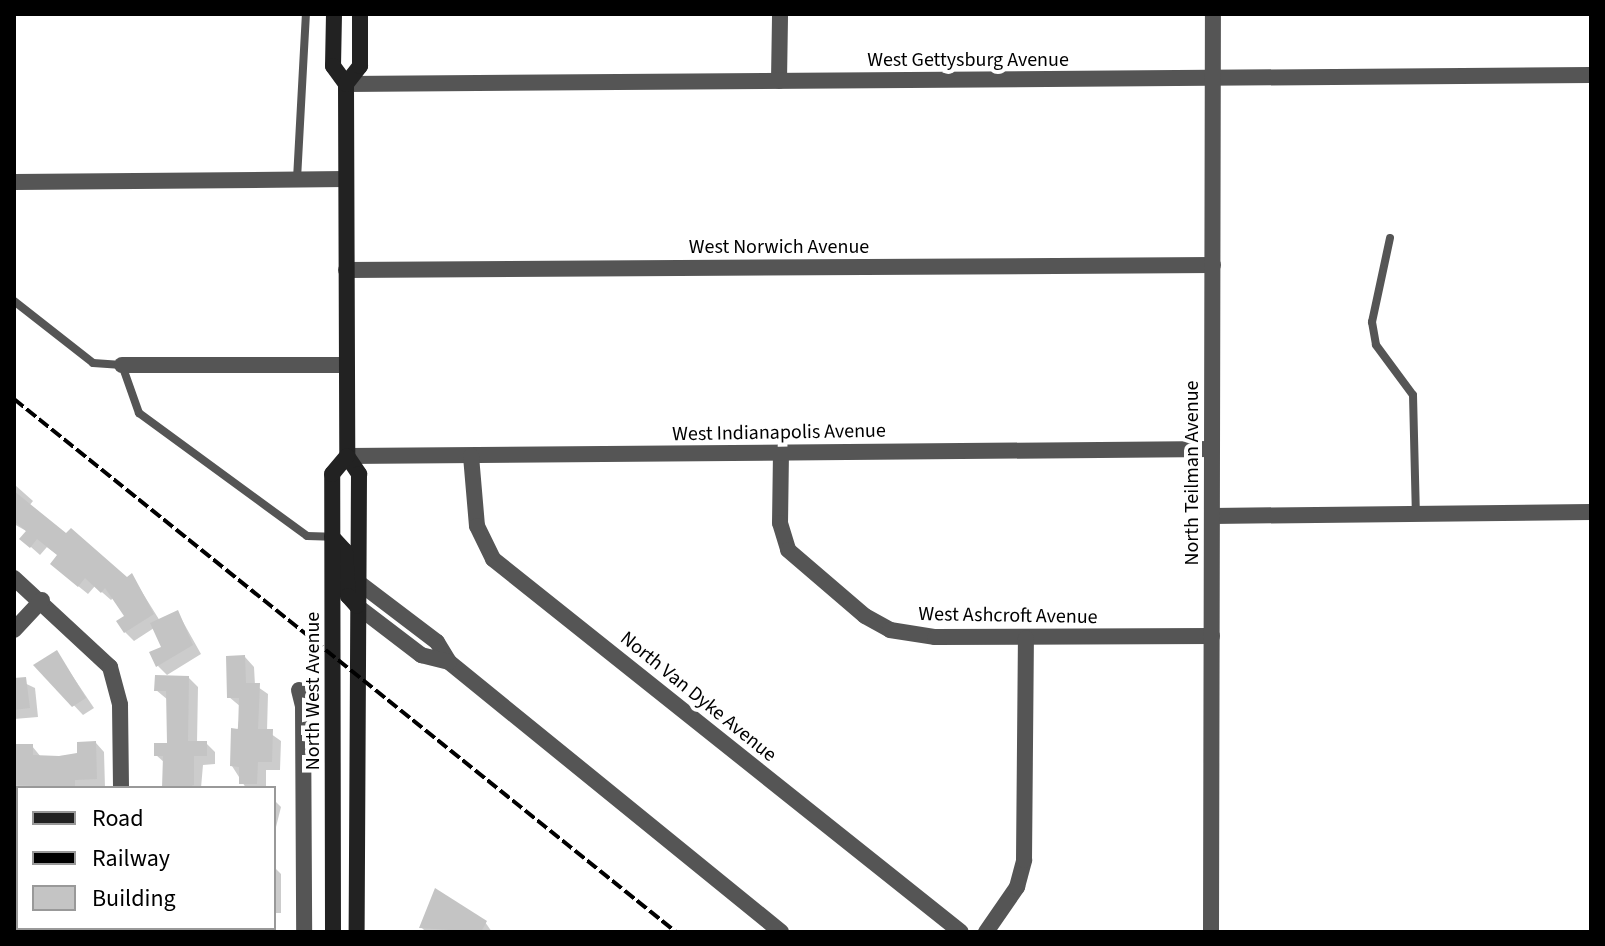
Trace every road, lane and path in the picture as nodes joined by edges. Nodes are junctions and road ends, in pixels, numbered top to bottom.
1 (306, 14) edge
2 (334, 14) edge
3 (360, 14) edge
4 (780, 14) edge
5 (1213, 14) edge
6 (1591, 75) edge
7 (1213, 78) junction
8 (779, 81) junction
9 (346, 84) junction
10 (297, 179) junction
11 (345, 179) junction
12 (14, 182) edge
13 (1390, 238) dead end
14 (1213, 265) junction
15 (346, 270) junction
16 (14, 301) edge
17 (122, 365) junction
18 (346, 365) junction
19 (1212, 449) junction
20 (781, 452) junction
21 (347, 456) junction
22 (471, 456) junction
23 (1591, 512) edge
24 (1416, 514) junction
25 (1212, 516) junction
26 (332, 537) junction
27 (14, 578) edge
28 (358, 582) junction
29 (42, 600) junction
30 (357, 606) junction
31 (14, 630) edge
32 (1212, 636) junction
33 (1026, 638) junction
34 (449, 662) junction
35 (299, 690) dead end
36 (121, 786) edge
37 (304, 932) edge
38 (333, 932) edge
39 (357, 932) edge
40 (781, 932) edge
41 (961, 932) edge
42 (986, 932) edge
43 (1211, 932) edge

1 - 10 lane
2 - 9 main road, North West Avenue
3 - 9 main road, North West Avenue
4 - 8 street
5 - 7 street, North Teilman Avenue
6 - 7 street, West Gettysburg Avenue
7 - 8 street, West Gettysburg Avenue
7 - 14 street, North Teilman Avenue
8 - 9 street, West Gettysburg Avenue
9 - 11 main road, North West Avenue
10 - 11 street
10 - 12 street
11 - 15 main road, North West Avenue
13 - 24 lane
14 - 15 street, West Norwich Avenue
14 - 19 street, North Teilman Avenue
15 - 18 main road, North West Avenue
16 - 17 lane
17 - 18 street
17 - 26 lane
18 - 21 main road, North West Avenue
19 - 20 street, West Indianapolis Avenue
19 - 25 street, North Teilman Avenue
20 - 22 street, West Indianapolis Avenue
20 - 33 street, West Ashcroft Avenue
21 - 22 street, West Indianapolis Avenue
21 - 26 main road, North West Avenue
21 - 28 main road, North West Avenue
22 - 41 street, North Van Dyke Avenue
23 - 24 street
24 - 25 street
25 - 32 street, North Teilman Avenue
26 - 30 main road
26 - 38 main road, North West Avenue
27 - 29 street
28 - 30 main road, North West Avenue
28 - 34 street
29 - 31 street
29 - 36 street
30 - 34 street
30 - 39 main road, North West Avenue
32 - 33 street, West Ashcroft Avenue
32 - 43 street, North Teilman Avenue
33 - 42 street
34 - 40 street
35 - 37 street

